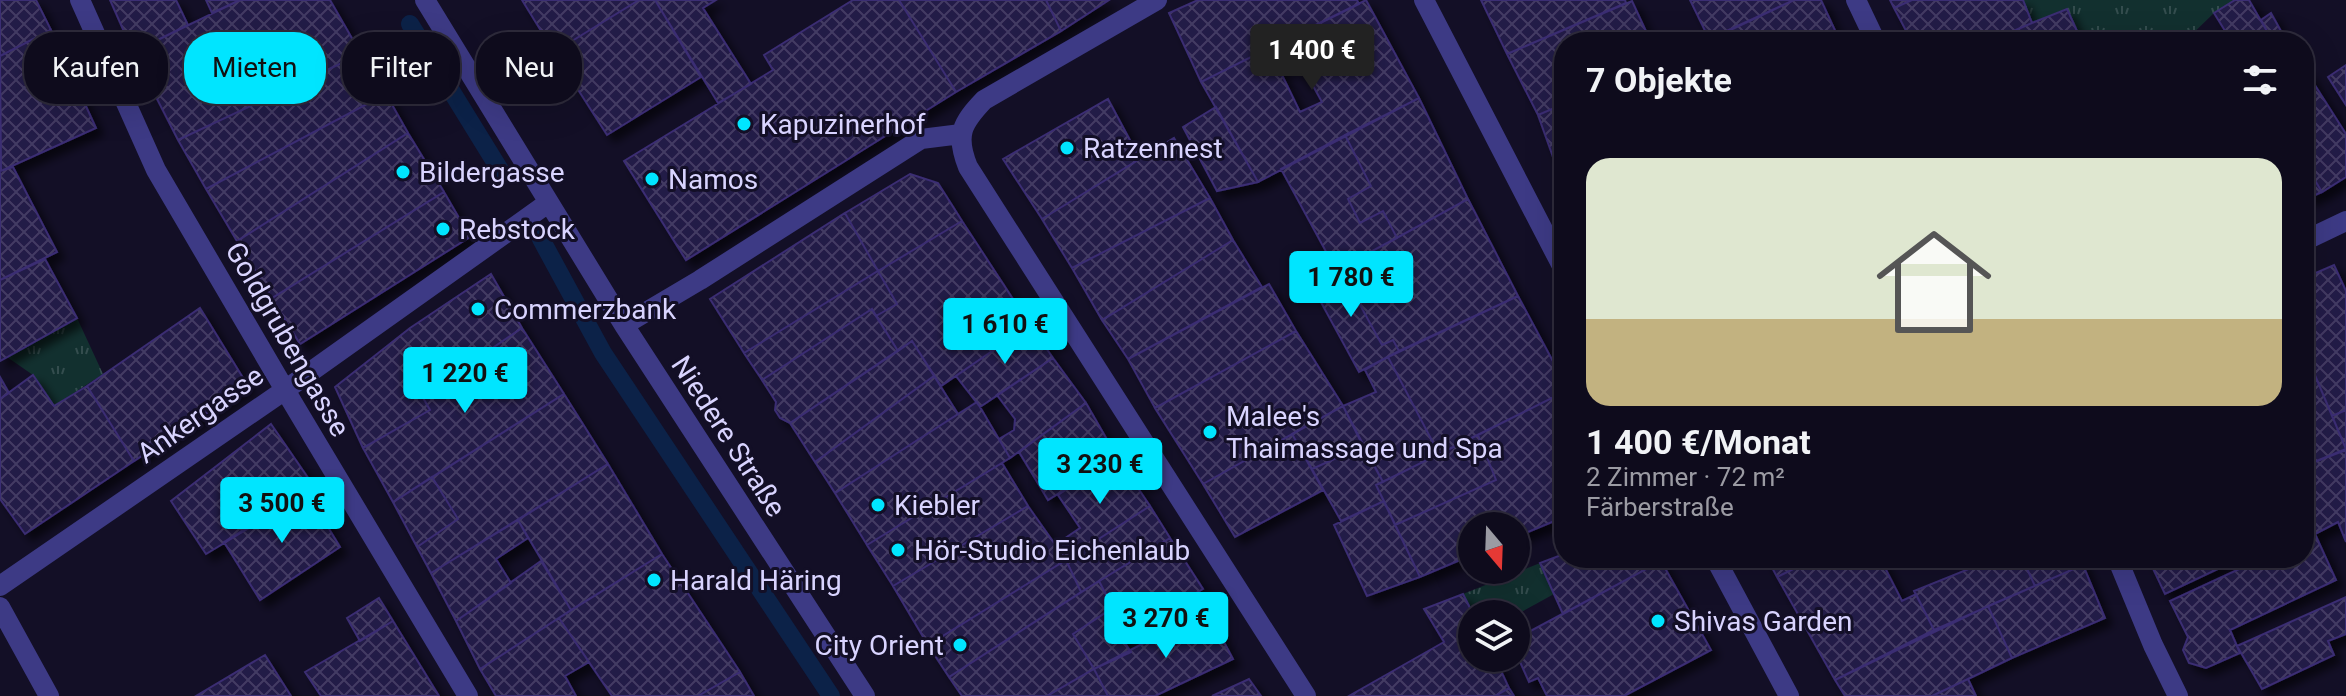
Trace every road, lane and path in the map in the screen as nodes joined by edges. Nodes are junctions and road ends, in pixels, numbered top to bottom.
1 (80, 0) edge
2 (425, 0) edge
3 (1157, 0) edge
4 (1424, 0) edge
5 (1856, 0) edge
6 (1871, 32) edge
7 (961, 134) junction
8 (548, 203) junction
9 (2346, 221) edge
10 (2314, 236) edge
11 (1554, 251) edge
12 (624, 325) junction
13 (285, 390) junction
14 (1720, 568) edge
15 (2121, 568) edge
16 (0, 586) edge
17 (0, 607) edge
18 (49, 696) edge
19 (468, 696) edge
20 (865, 696) edge
21 (1306, 696) edge
22 (1789, 696) edge
23 (2178, 696) edge

1 - 13 street, Goldgrubengasse
2 - 8 street, Niedere Straße
3 - 7 street
4 - 11 street
5 - 6 street
7 - 12 street
7 - 21 street
8 - 12 street, Niedere Straße
8 - 13 street, Ankergasse
9 - 10 street
12 - 20 street, Niedere Straße
13 - 16 street, Ankergasse
13 - 19 street, Goldgrubengasse
14 - 22 street
15 - 23 street
17 - 18 street

